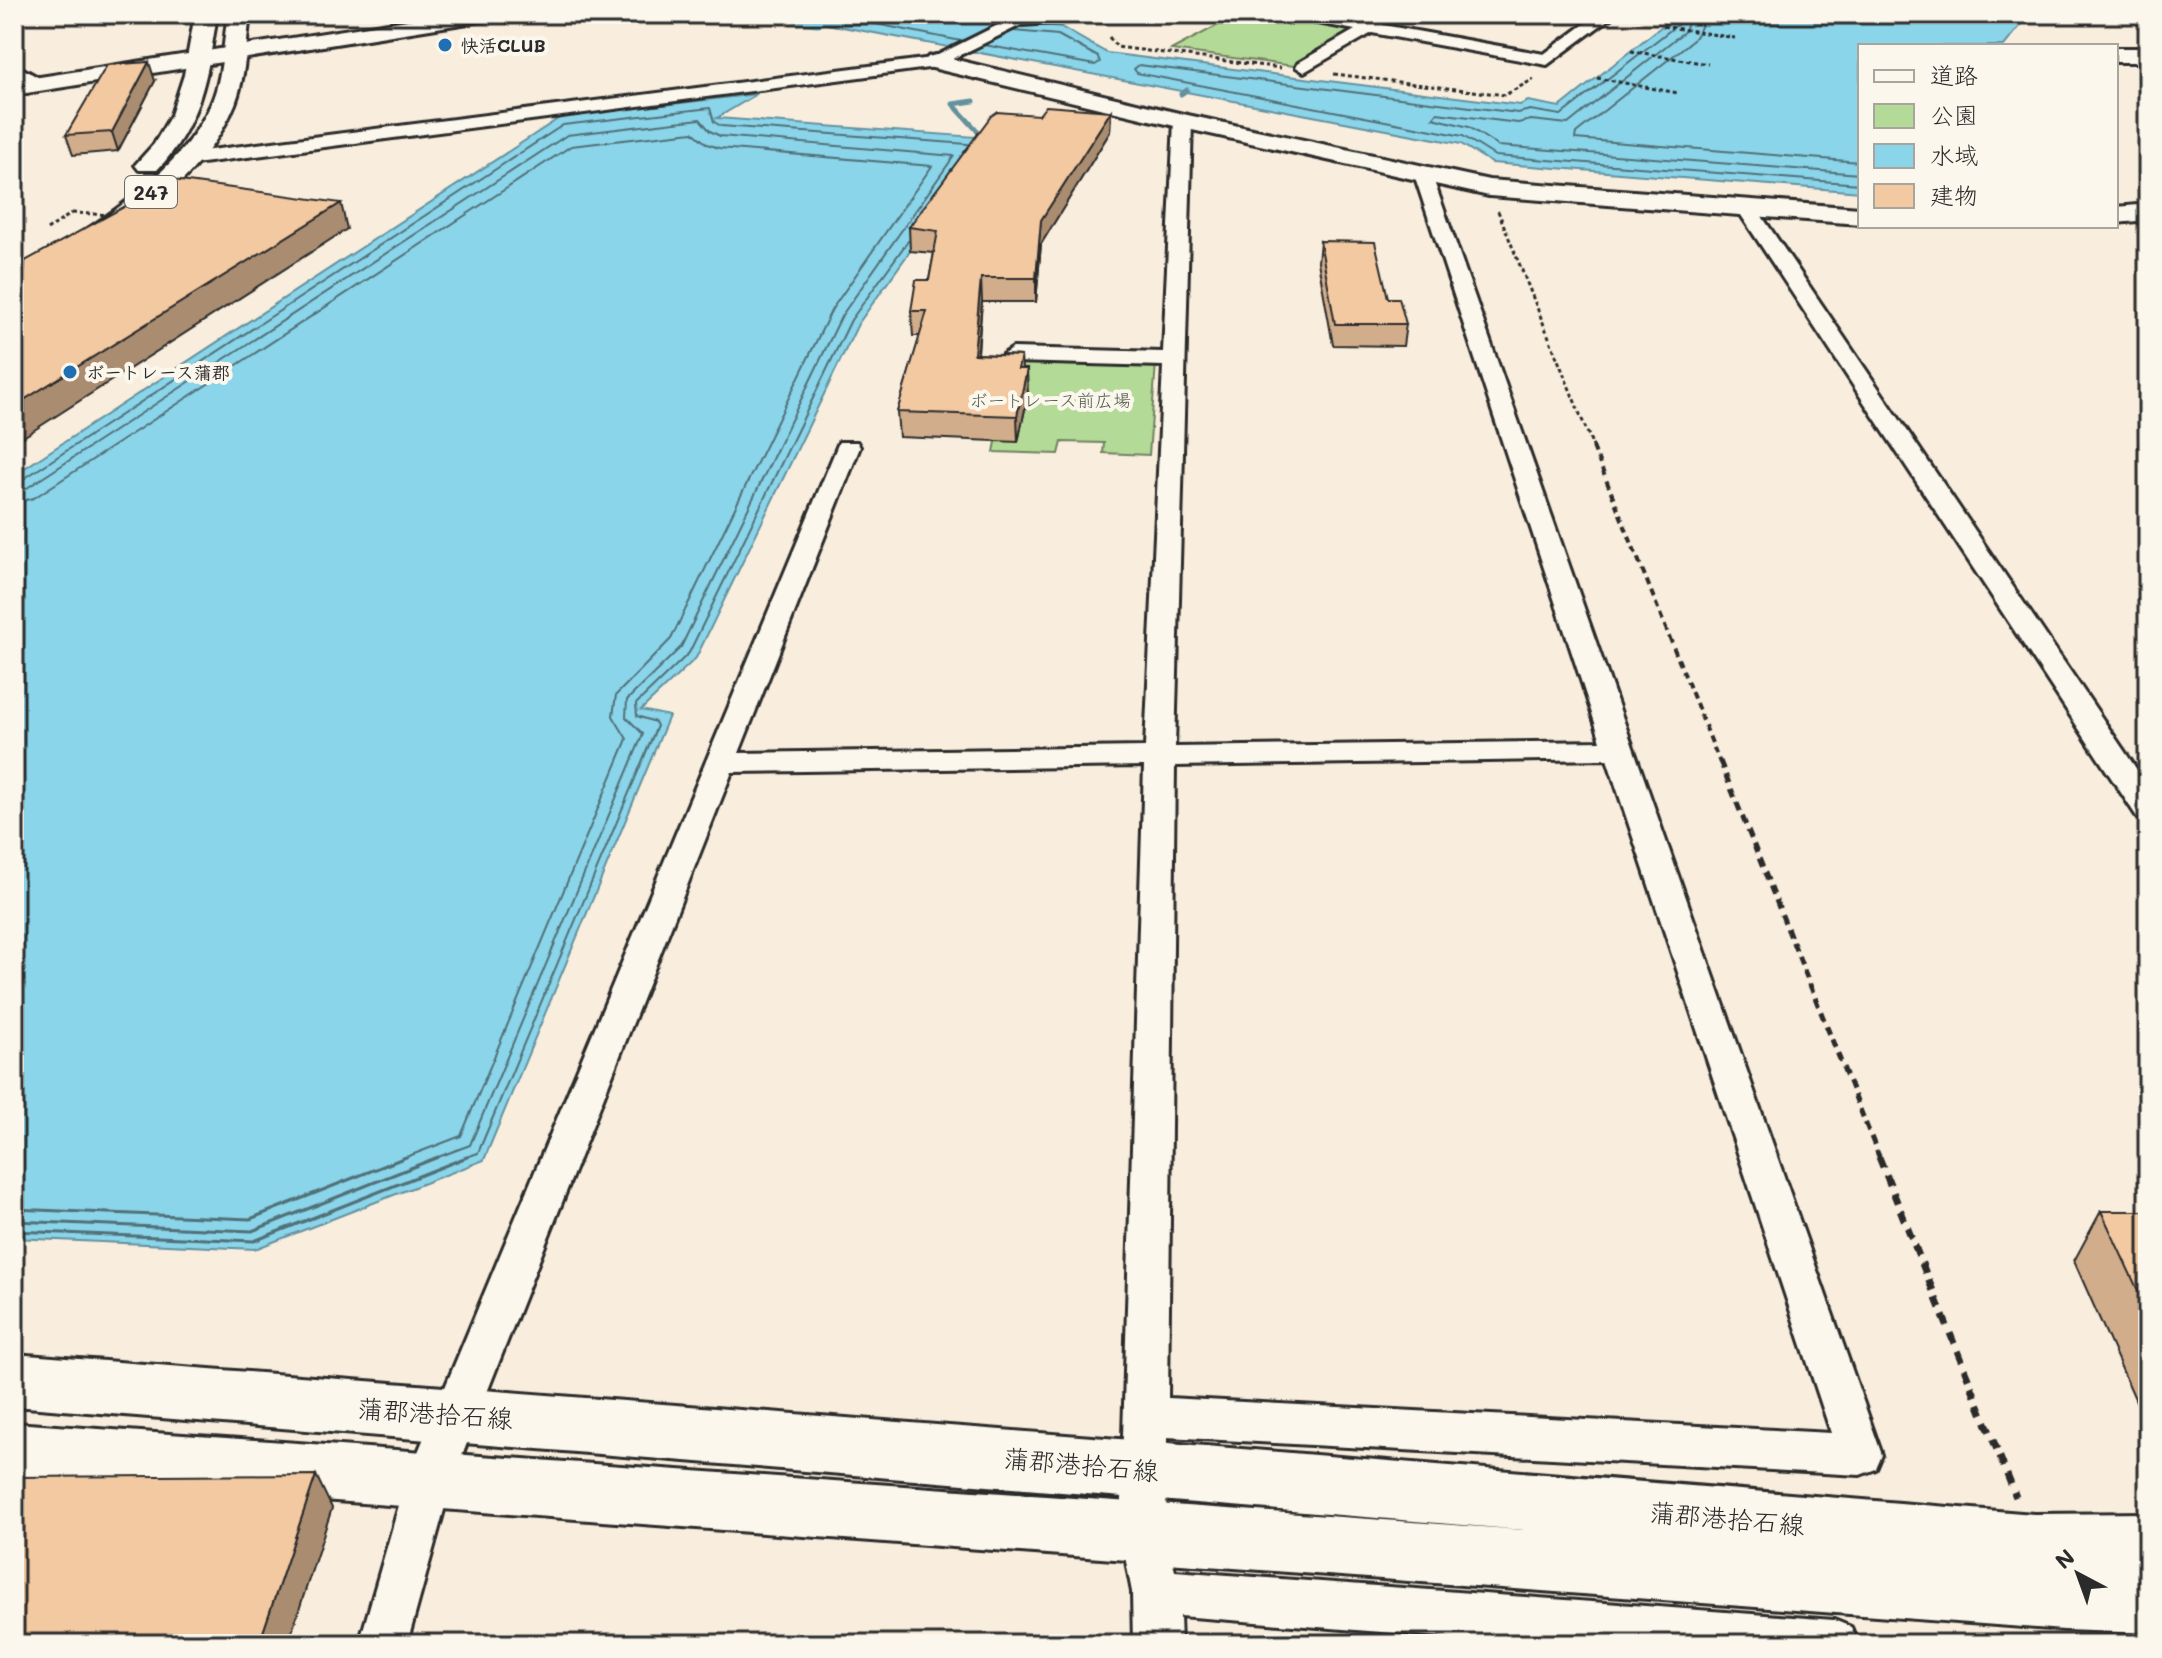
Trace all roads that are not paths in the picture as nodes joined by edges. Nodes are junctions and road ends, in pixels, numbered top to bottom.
1 (206, 14) edge
2 (239, 14) edge
3 (487, 14) edge
4 (1121, 14) edge
5 (1296, 14) edge
6 (1390, 14) edge
7 (1608, 14) edge
8 (1370, 28) junction
9 (232, 54) junction
10 (2118, 55) edge
11 (2148, 55) edge
12 (199, 58) junction
13 (945, 58) junction
14 (1296, 68) road end
15 (14, 69) edge
16 (25, 86) edge
17 (1183, 121) junction
18 (187, 159) junction
19 (1423, 174) junction
20 (1747, 209) junction
21 (2148, 212) edge
22 (2118, 215) edge
23 (1858, 216) edge
24 (14, 263) edge
25 (14, 286) edge
26 (1013, 355) edge
27 (1173, 359) junction
28 (848, 447) dead end
29 (1619, 750) junction
30 (1160, 755) junction
31 (719, 763) junction
32 (2148, 810) edge
33 (14, 1380) edge
34 (456, 1414) junction
35 (1145, 1442) junction
36 (14, 1450) edge
37 (429, 1481) junction
38 (1143, 1531) junction
39 (2148, 1543) edge
40 (1156, 1592) junction
41 (2148, 1602) edge
42 (383, 1644) edge
43 (1157, 1644) edge
44 (1834, 1644) edge

1 - 12 main road, 247
2 - 9 main road, 247
3 - 9 main road
4 - 13 street
5 - 8 street
6 - 8 street
7 - 8 street
8 - 14 street
9 - 12 main road
9 - 18 main road, 247
10 - 11 main road
12 - 16 main road
12 - 24 main road, 247
13 - 17 main road
13 - 18 street
15 - 16 street
17 - 19 main road
17 - 27 street
18 - 25 main road, 247
19 - 20 main road
19 - 29 street
20 - 23 main road
20 - 32 street
21 - 22 main road
26 - 27 street
27 - 30 street
28 - 31 street
29 - 30 street
29 - 35 street
30 - 31 street
30 - 35 street
31 - 34 street
33 - 34 main road, 蒲郡港拾石線
34 - 35 main road, 蒲郡港拾石線
34 - 37 street
35 - 38 street
35 - 39 main road, 蒲郡港拾石線
36 - 37 main road
37 - 38 main road
37 - 42 street
38 - 40 street
38 - 41 main road
40 - 43 street
40 - 44 street

